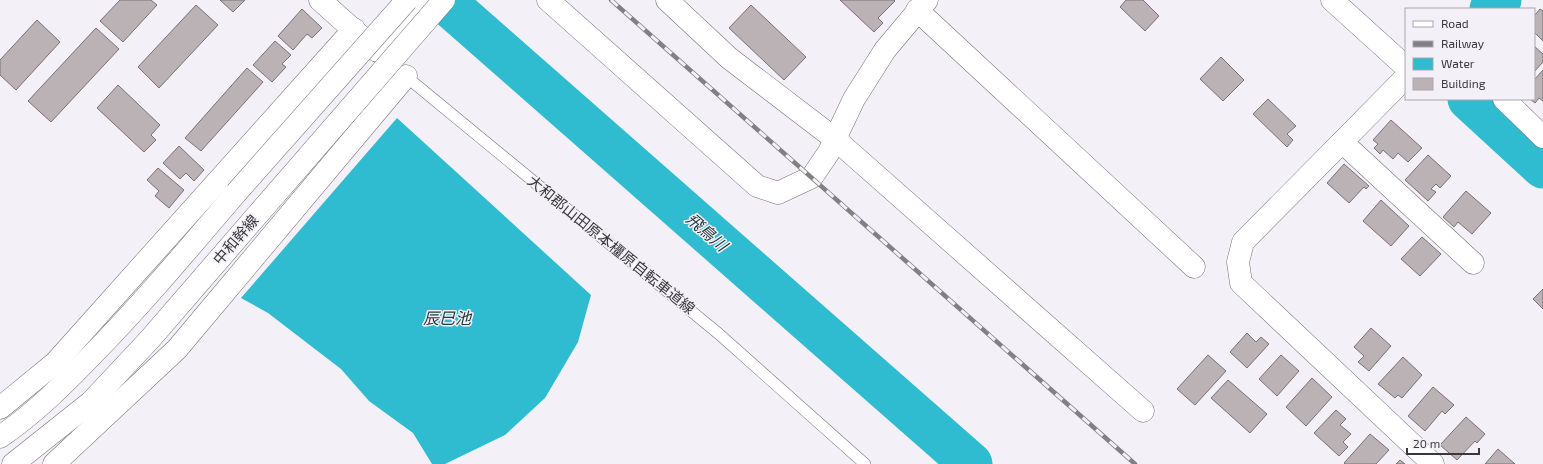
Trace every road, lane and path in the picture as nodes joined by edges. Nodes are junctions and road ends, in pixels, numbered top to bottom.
1 (320, 0) edge
2 (407, 0) edge
3 (422, 0) edge
4 (444, 0) edge
5 (548, 0) edge
6 (667, 0) edge
7 (1332, 0) edge
8 (922, 5) edge
9 (354, 29) junction
10 (376, 51) junction
11 (1405, 66) edge
12 (406, 76) junction
13 (1405, 78) edge
14 (1505, 100) edge
15 (1543, 137) edge
16 (835, 139) junction
17 (1342, 142) junction
18 (1473, 263) dead end
19 (1194, 267) dead end
20 (0, 408) edge
21 (1143, 411) dead end
22 (0, 437) edge
23 (13, 464) edge
24 (54, 464) edge
25 (865, 464) edge
26 (1433, 464) edge

1 - 9 street, 大和郡山田原本橿原自転車道線
2 - 22 street, 中和幹線, bridge
3 - 10 street
4 - 23 street, 中和幹線, bridge
5 - 16 street
6 - 16 street
7 - 11 street
8 - 16 street
8 - 19 street
9 - 10 street, 大和郡山田原本橿原自転車道線
9 - 20 street
10 - 12 lane, 大和郡山田原本橿原自転車道線
12 - 24 street
12 - 25 lane, 大和郡山田原本橿原自転車道線
13 - 17 street
14 - 15 street
16 - 21 street
17 - 18 street
17 - 26 street

